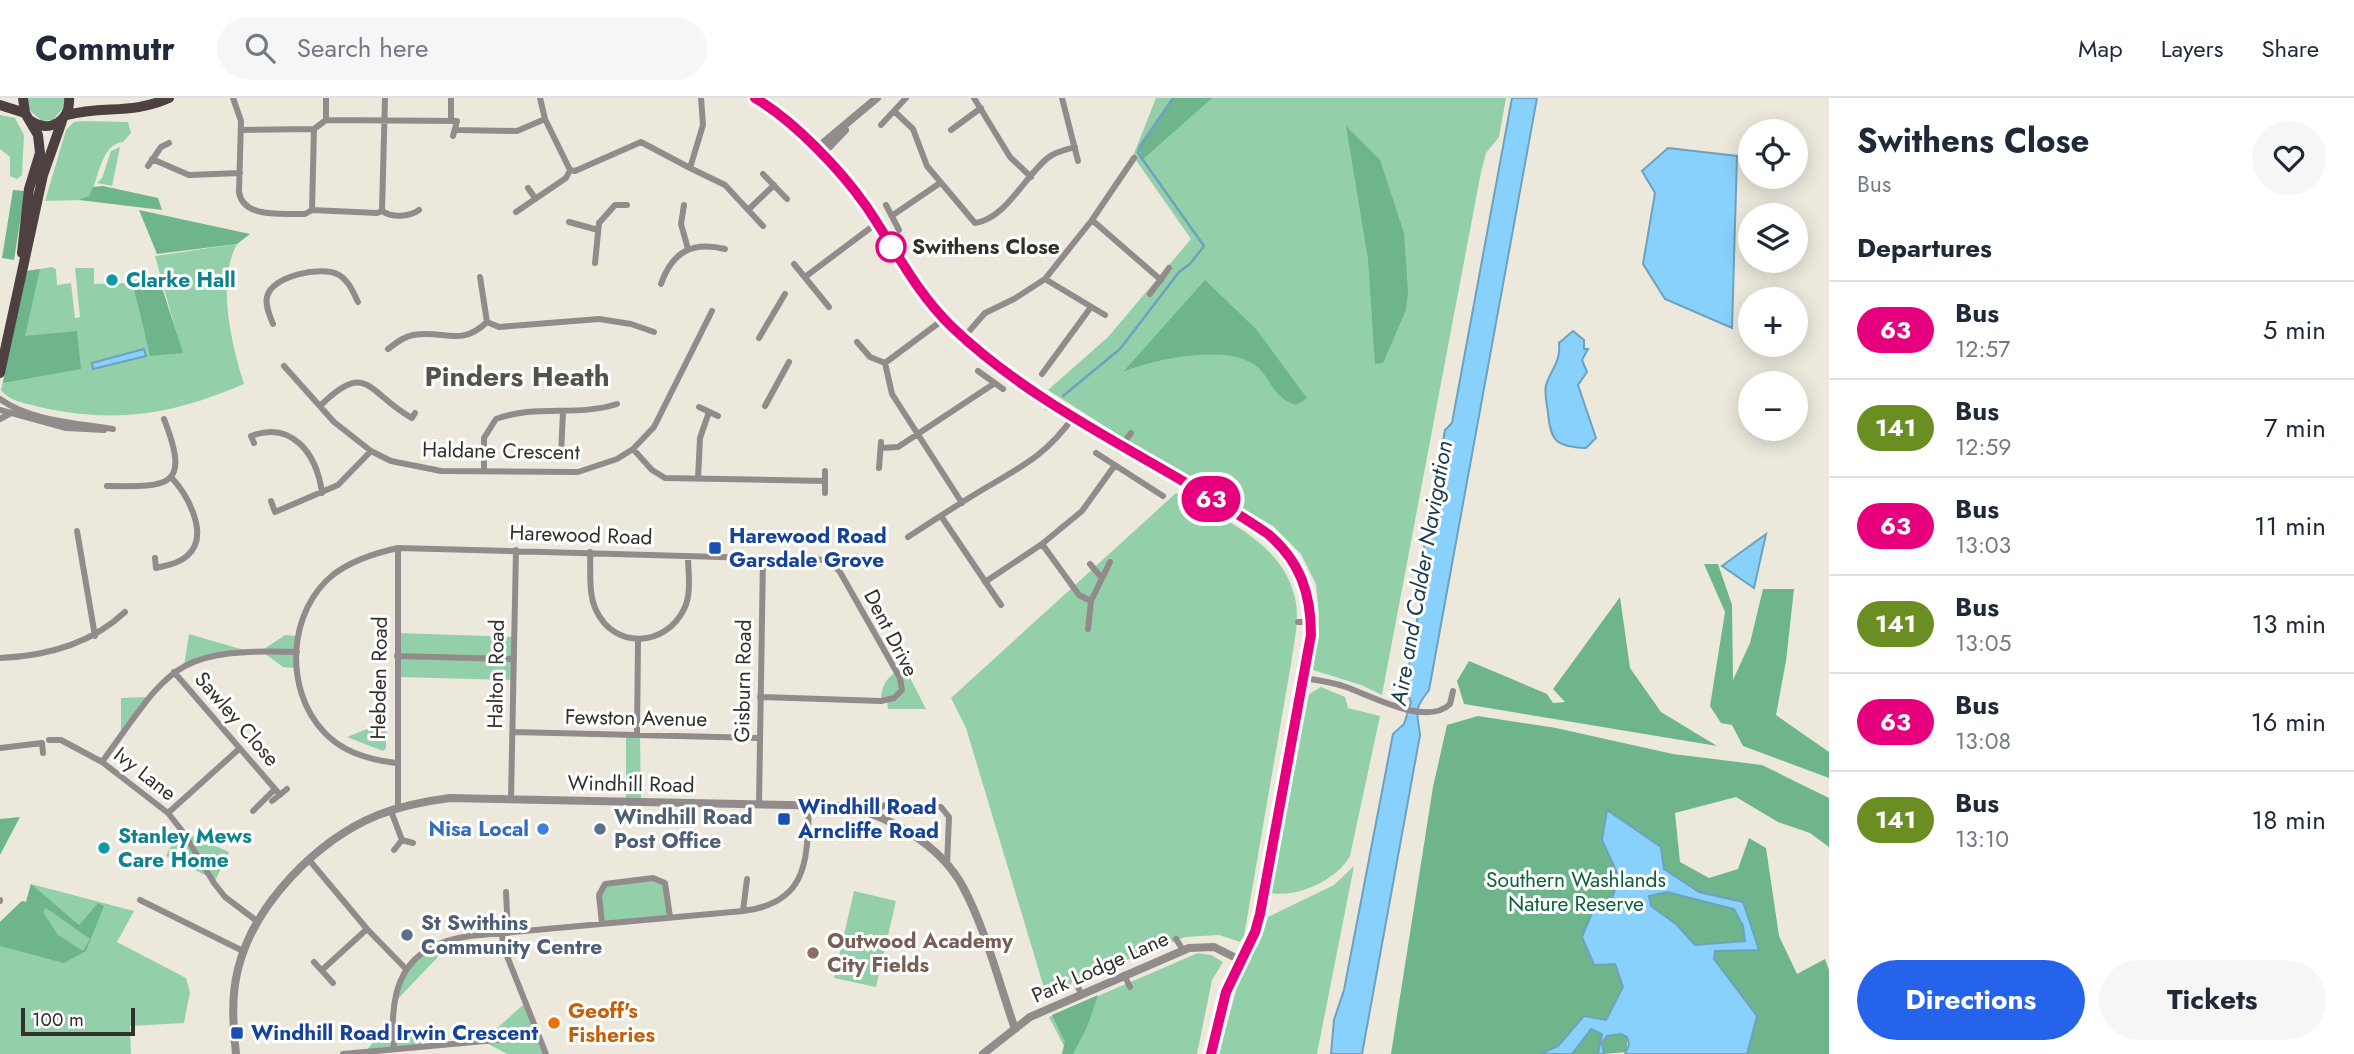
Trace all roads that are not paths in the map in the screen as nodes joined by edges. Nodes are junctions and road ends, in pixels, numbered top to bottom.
1 (21, 98) edge
2 (70, 98) edge
3 (169, 98) edge
4 (233, 98) edge
5 (326, 98) edge
6 (385, 98) edge
7 (451, 98) edge
8 (540, 98) edge
9 (701, 98) edge
10 (755, 98) edge
11 (877, 98) edge
12 (906, 98) edge
13 (974, 98) edge
14 (1062, 98) edge
15 (0, 105) edge
16 (981, 108) junction
17 (93, 109) junction
18 (894, 111) junction
19 (27, 117) junction
20 (64, 118) junction
21 (545, 119) junction
22 (326, 120) junction
23 (385, 120) junction
24 (451, 121) junction
25 (881, 125) dead end
26 (314, 129) junction
27 (241, 130) junction
28 (951, 130) dead end
29 (169, 143) dead end
30 (1075, 147) junction
31 (819, 152) junction
32 (1134, 158) dead end
33 (1078, 161) dead end
34 (691, 168) junction
35 (570, 170) junction
36 (240, 173) junction
37 (763, 174) dead end
38 (1031, 177) junction
39 (940, 183) junction
40 (774, 185) junction
41 (528, 188) dead end
42 (615, 196) dead end
43 (535, 198) junction
44 (787, 199) dead end
45 (615, 205) junction
46 (627, 205) dead end
47 (684, 205) dead end
48 (886, 205) dead end
49 (312, 210) junction
50 (419, 210) dead end
51 (748, 210) junction
52 (382, 211) junction
53 (516, 212) dead end
54 (892, 215) junction
55 (1092, 220) junction
56 (569, 222) dead end
57 (877, 223) junction
58 (763, 226) dead end
59 (598, 230) junction
60 (899, 230) dead end
61 (688, 248) junction
62 (725, 249) dead end
63 (595, 263) dead end
64 (794, 264) dead end
65 (21, 267) junction
66 (1169, 268) dead end
67 (480, 276) dead end
68 (805, 277) junction
69 (1045, 279) junction
70 (1161, 281) junction
71 (661, 284) dead end
72 (785, 294) dead end
73 (1150, 294) dead end
74 (358, 302) dead end
75 (829, 307) dead end
76 (1091, 307) junction
77 (712, 312) dead end
78 (1105, 315) dead end
79 (944, 319) junction
80 (487, 322) junction
81 (273, 324) dead end
82 (649, 333) dead end
83 (964, 337) junction
84 (759, 338) dead end
85 (857, 342) dead end
86 (388, 349) dead end
87 (789, 362) dead end
88 (886, 363) junction
89 (284, 366) dead end
90 (978, 371) dead end
91 (0, 373) edge
92 (1042, 373) dead end
93 (995, 383) junction
94 (1003, 389) dead end
95 (0, 399) edge
96 (617, 404) dead end
97 (321, 405) junction
98 (765, 406) dead end
99 (699, 407) dead end
100 (0, 410) edge
101 (563, 411) junction
102 (709, 412) junction
103 (11, 413) junction
104 (415, 413) dead end
105 (718, 416) dead end
106 (1074, 416) junction
107 (0, 419) edge
108 (163, 419) dead end
109 (1131, 433) dead end
110 (918, 435) junction
111 (254, 443) dead end
112 (1122, 445) junction
113 (633, 449) junction
114 (372, 451) junction
115 (1096, 453) dead end
116 (561, 456) dead end
117 (1115, 465) junction
118 (879, 468) dead end
119 (484, 470) junction
120 (825, 471) dead end
121 (171, 477) junction
122 (698, 479) junction
123 (825, 481) junction
124 (107, 486) dead end
125 (322, 493) junction
126 (825, 493) dead end
127 (1163, 496) dead end
128 (271, 501) dead end
129 (962, 503) junction
130 (941, 516) junction
131 (77, 531) dead end
132 (908, 537) dead end
133 (90, 540) dead end
134 (80, 542) junction
135 (1042, 544) junction
136 (398, 548) junction
137 (516, 550) junction
138 (590, 552) junction
139 (688, 556) junction
140 (155, 558) dead end
141 (763, 558) junction
142 (1110, 562) dead end
143 (1090, 564) dead end
144 (1101, 577) junction
145 (985, 582) junction
146 (1091, 601) junction
147 (1001, 605) dead end
148 (125, 612) dead end
149 (1298, 622) dead end
150 (1311, 622) junction
151 (1088, 629) dead end
152 (95, 636) junction
153 (638, 640) junction
154 (297, 652) junction
155 (397, 656) junction
156 (0, 658) edge
157 (514, 659) junction
158 (174, 672) junction
159 (1303, 678) junction
160 (1453, 691) dead end
161 (760, 697) junction
162 (513, 732) junction
163 (637, 735) junction
164 (759, 738) junction
165 (49, 740) dead end
166 (0, 747) edge
167 (239, 749) junction
168 (43, 753) dead end
169 (103, 762) junction
170 (396, 763) junction
171 (286, 789) dead end
172 (277, 792) junction
173 (511, 799) junction
174 (272, 801) dead end
175 (759, 804) junction
176 (809, 805) junction
177 (395, 810) junction
178 (253, 811) dead end
179 (168, 813) junction
180 (870, 814) junction
181 (402, 840) junction
182 (413, 843) dead end
183 (394, 850) dead end
184 (310, 861) junction
185 (947, 865) junction
186 (747, 879) dead end
187 (506, 892) dead end
188 (140, 900) dead end
189 (743, 911) junction
190 (670, 917) junction
191 (257, 922) junction
192 (602, 924) junction
193 (368, 929) junction
194 (505, 933) junction
195 (1177, 939) dead end
196 (1183, 950) junction
197 (243, 951) junction
198 (1240, 960) junction
199 (314, 962) dead end
200 (406, 969) junction
201 (321, 970) junction
202 (1124, 975) junction
203 (1076, 982) dead end
204 (333, 983) dead end
205 (1130, 987) dead end
206 (1081, 994) junction
207 (1015, 1029) junction
208 (539, 1036) junction
209 (449, 1044) junction
210 (394, 1048) junction
211 (236, 1054) edge
212 (343, 1054) edge
213 (449, 1054) edge
214 (546, 1054) edge
215 (983, 1054) edge
216 (1211, 1054) edge

1 - 15 main road
1 - 19 main road
2 - 17 main road
2 - 20 main road
3 - 17 main road
4 - 27 street
5 - 22 street
6 - 23 street
7 - 24 street
8 - 21 street
9 - 34 street
10 - 31 main road
11 - 31 street
12 - 18 street
13 - 16 street
14 - 30 street
15 - 19 main road
16 - 28 street
16 - 38 street
17 - 20 main road
18 - 25 street
18 - 39 street
19 - 20 main road
19 - 65 main road
20 - 65 main road
21 - 24 street
21 - 35 street
22 - 23 street
22 - 26 street
23 - 24 street
23 - 52 street
26 - 27 street
26 - 49 street
27 - 36 street
29 - 36 street
30 - 33 street
30 - 38 street
31 - 57 main road
32 - 55 street
34 - 35 street
34 - 51 street
35 - 43 street
36 - 49 street
37 - 40 street
38 - 39 street
39 - 54 street
40 - 44 street
40 - 51 street
41 - 43 street
42 - 45 street
43 - 53 street
45 - 46 street
45 - 59 street
47 - 61 street
48 - 54 street
49 - 52 street
50 - 52 street
51 - 58 street
54 - 60 street
55 - 69 street
55 - 70 street
56 - 59 street
57 - 68 street
57 - 79 main road
59 - 63 street
61 - 62 street
61 - 71 street
64 - 68 street
65 - 91 main road
66 - 70 street
67 - 80 street
68 - 75 street
69 - 76 street
69 - 83 street
70 - 73 street
72 - 84 street
74 - 81 street
76 - 78 street
76 - 92 street
77 - 113 street, Haldane Crescent
79 - 83 main road
79 - 88 street
80 - 82 street
80 - 86 street
83 - 106 main road
85 - 88 street
87 - 98 street
88 - 110 street
89 - 97 street, Haldane Crescent
90 - 93 street
93 - 94 street
93 - 110 street
95 - 103 street
96 - 101 street
97 - 104 street
97 - 114 street, Haldane Crescent
99 - 102 street
100 - 103 street
101 - 116 street
101 - 119 street
102 - 105 street
102 - 122 street
103 - 107 street
106 - 112 main road
106 - 129 street
108 - 121 street
109 - 112 street
110 - 118 street
110 - 129 street
111 - 125 street
112 - 150 main road
113 - 119 street, Haldane Crescent
113 - 122 street
114 - 119 street, Haldane Crescent
114 - 125 street
115 - 117 street
117 - 127 street
117 - 135 street
120 - 123 street
121 - 124 street
121 - 140 street
122 - 123 street
123 - 126 street
125 - 128 street
129 - 130 street
130 - 132 street
130 - 145 street
131 - 134 street
133 - 134 street
134 - 152 street
135 - 145 street
135 - 146 street
136 - 137 street, Harewood Road
136 - 154 street, Harewood Road
136 - 155 street, Hebden Road
137 - 138 street, Harewood Road
137 - 157 street, Halton Road
138 - 139 street, Harewood Road
138 - 153 street
139 - 141 street, Harewood Road
139 - 153 street
141 - 161 street, Gisburn Road
141 - 161 street, Dent Drive
142 - 144 street
143 - 144 street
144 - 146 street
145 - 147 street
146 - 151 street
148 - 152 street
149 - 150 street
150 - 159 main road
152 - 156 street
153 - 163 street
154 - 158 street
154 - 170 street, Harewood Road
155 - 157 street
155 - 170 street, Hebden Road
157 - 162 street, Halton Road
158 - 167 street, Sawley Close
158 - 169 street
159 - 160 street
159 - 198 main road
161 - 164 street, Gisburn Road
162 - 163 street, Fewston Avenue
162 - 173 street, Halton Road
163 - 164 street, Fewston Avenue
164 - 175 street, Gisburn Road
165 - 169 street, Ivy Lane
166 - 168 street
167 - 172 street, Sawley Close
167 - 179 street
169 - 179 street, Ivy Lane
170 - 177 street, Hebden Road
171 - 172 street, Sawley Close
172 - 174 street, Sawley Close
172 - 178 street, Sawley Close
173 - 175 street, Windhill Road
173 - 177 street, Windhill Road
175 - 176 street, Windhill Road
176 - 180 street, Windhill Road
176 - 189 street
177 - 181 street
177 - 184 street, Windhill Road
179 - 191 street, Ivy Lane
180 - 185 street, Windhill Road
180 - 185 street, Windhill Road
181 - 182 street
181 - 183 street
184 - 191 street, Windhill Road
184 - 193 street
185 - 207 street, Windhill Road
186 - 189 street
187 - 194 street
188 - 197 street
189 - 190 street
190 - 192 street
190 - 192 street
191 - 197 street, Windhill Road
192 - 194 street
193 - 200 street
193 - 201 street
194 - 200 street
194 - 208 street
195 - 196 street
196 - 198 street, Park Lodge Lane
196 - 202 street, Park Lodge Lane
197 - 211 street, Windhill Road
198 - 216 main road
199 - 201 street
200 - 210 street
201 - 204 street
202 - 205 street
202 - 206 street, Park Lodge Lane
203 - 206 street
206 - 207 street, Park Lodge Lane
207 - 215 street, Park Lodge Lane
208 - 209 street
208 - 214 street
209 - 210 street
209 - 213 street
210 - 212 street

